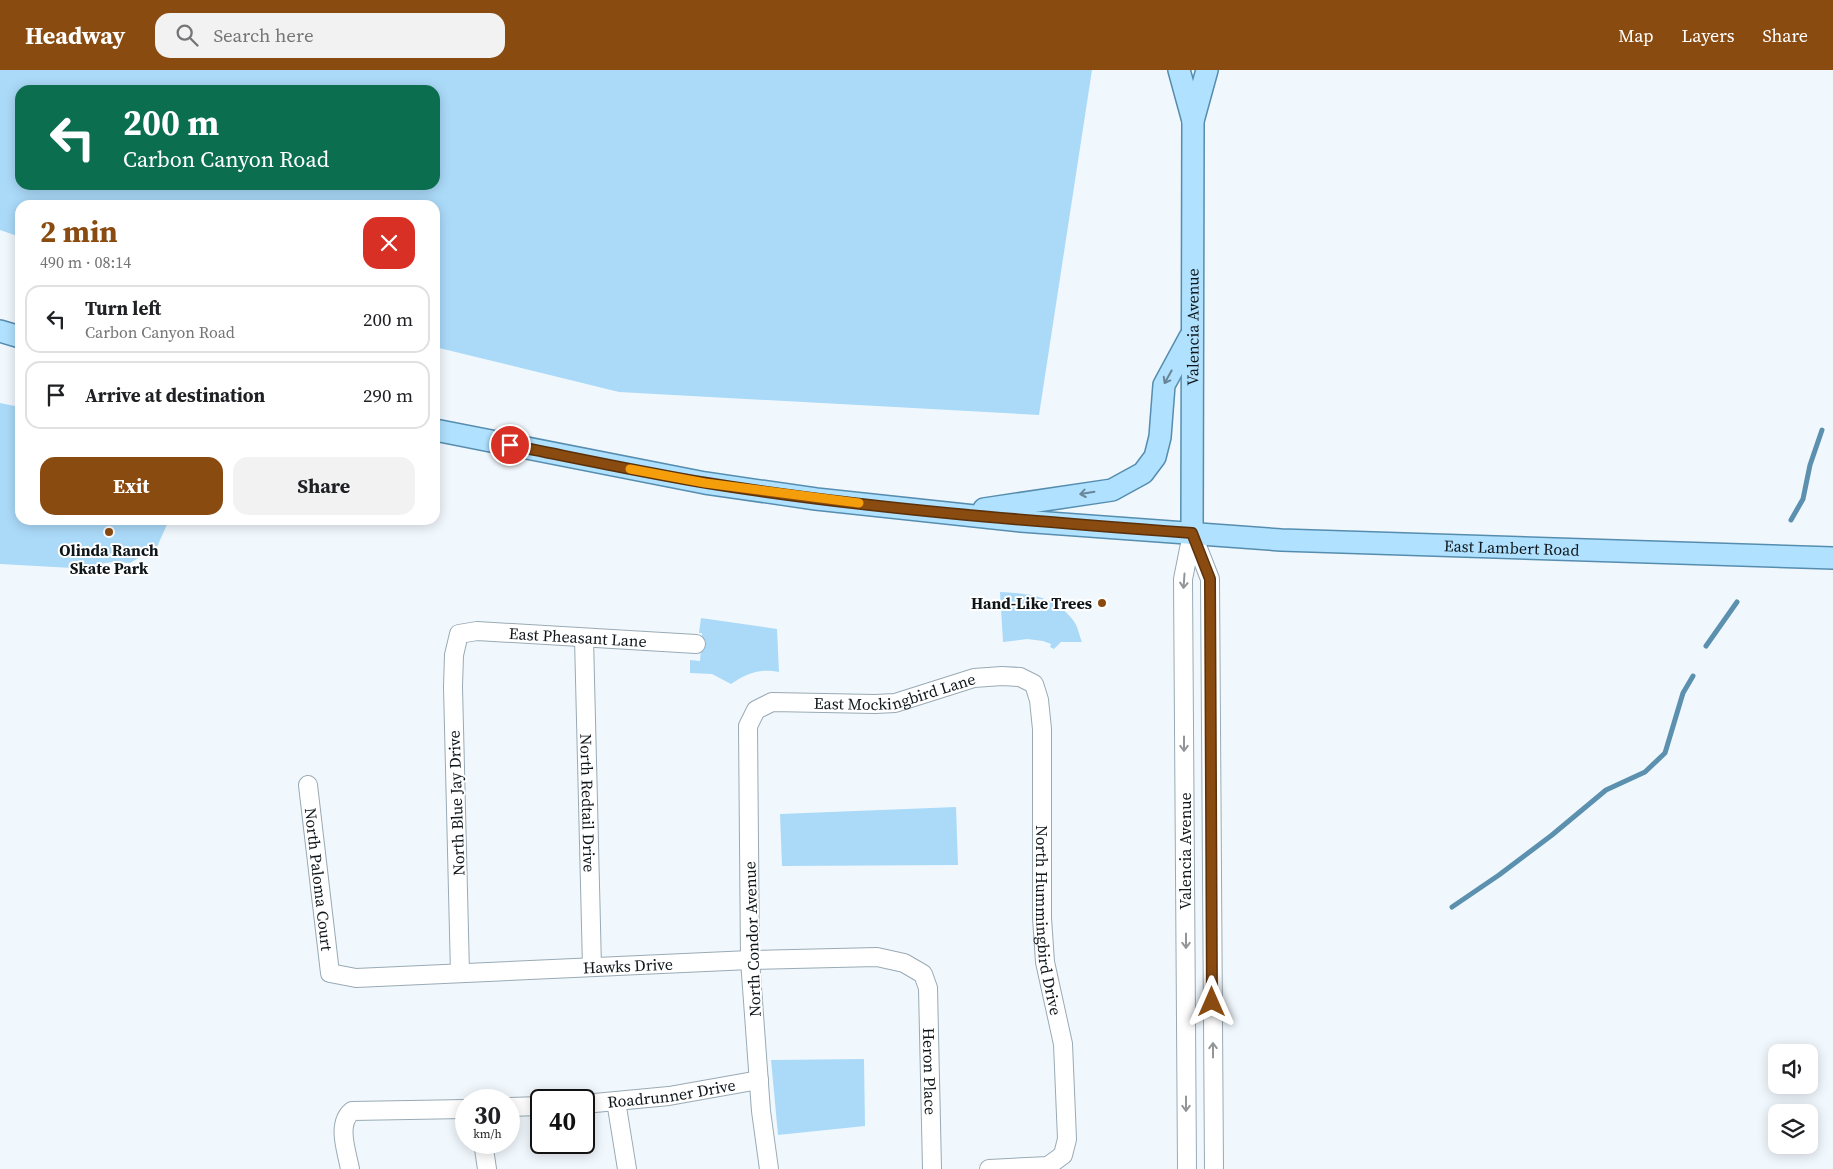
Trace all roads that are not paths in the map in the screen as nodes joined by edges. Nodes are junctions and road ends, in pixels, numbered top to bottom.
1 (1179, 70) edge
2 (1207, 70) edge
3 (1193, 121) junction
4 (0, 331) edge
5 (1192, 334) junction
6 (15, 336) edge
7 (440, 431) edge
8 (954, 514) junction
9 (1192, 533) junction
10 (1833, 558) edge
11 (459, 634) joint
12 (584, 638) junction
13 (696, 644) dead end
14 (1034, 684) joint
15 (756, 710) joint
16 (308, 785) dead end
17 (750, 960) junction
18 (592, 967) junction
19 (330, 973) joint
20 (460, 973) junction
21 (923, 974) joint
22 (758, 1080) junction
23 (616, 1101) junction
24 (595, 1103) edge
25 (455, 1109) edge
26 (485, 1154) edge
27 (350, 1169) edge
28 (488, 1169) edge
29 (627, 1169) edge
30 (769, 1169) edge
31 (932, 1169) edge
32 (989, 1169) edge
33 (1186, 1169) edge
34 (1214, 1169) edge

1 - 3 main road, Valencia Avenue
2 - 3 main road, Valencia Avenue
3 - 5 main road, Valencia Avenue
4 - 6 main road
5 -> 8 main road
5 - 9 main road, Valencia Avenue
7 - 8 main road
8 - 9 main road, East Lambert Road
9 - 10 main road, East Lambert Road
9 -> 33 street, Valencia Avenue
34 -> 9 street, Valencia Avenue
11 - 12 street, East Pheasant Lane
11 - 20 street, North Blue Jay Drive
12 - 13 street, East Pheasant Lane
12 - 18 street, North Redtail Drive
14 - 15 street, East Mockingbird Lane
14 - 32 street, North Hummingbird Drive
15 - 17 street, North Condor Avenue
16 - 19 street, North Paloma Court
17 - 18 street, Hawks Drive
17 - 21 street, Hawks Drive
17 - 22 street, North Condor Avenue
18 - 20 street, Hawks Drive
19 - 20 street, Hawks Drive
21 - 31 street, Heron Place
22 - 23 street, Roadrunner Drive
22 - 30 street, North Condor Avenue
23 - 24 street, Roadrunner Drive
23 - 29 street
25 - 27 street
26 - 28 street

